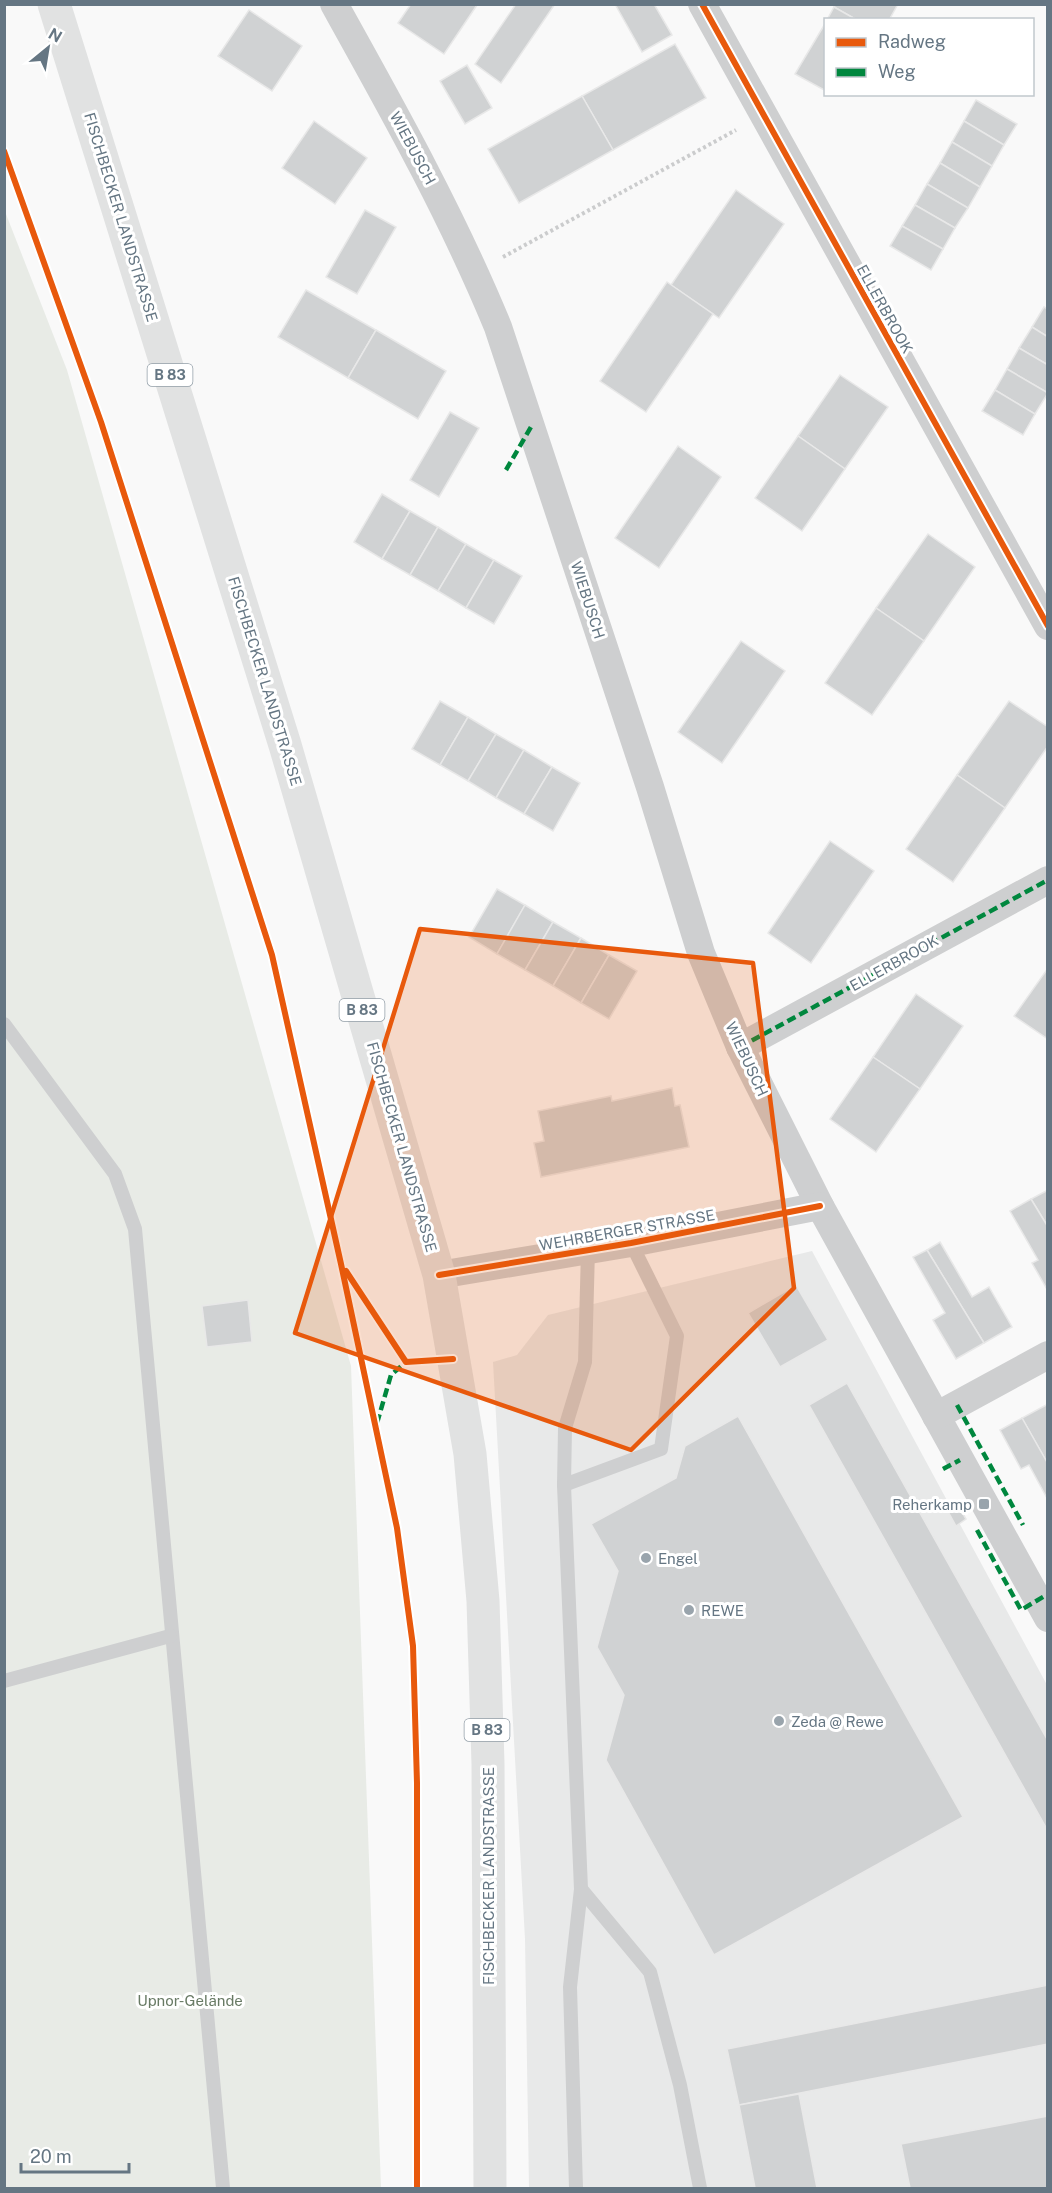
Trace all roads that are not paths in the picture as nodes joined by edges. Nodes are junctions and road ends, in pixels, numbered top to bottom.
1 (54, 4) edge
2 (334, 4) edge
3 (702, 4) edge
4 (1047, 626) edge
5 (1047, 880) edge
6 (4, 1024) edge
7 (740, 1047) junction
8 (820, 1206) junction
9 (631, 1243) junction
10 (588, 1250) junction
11 (439, 1275) junction
12 (1047, 1355) edge
13 (936, 1416) junction
14 (564, 1485) junction
15 (1047, 1618) edge
16 (170, 1636) junction
17 (4, 1682) edge
18 (581, 1889) junction
19 (223, 2188) edge
20 (490, 2188) edge
21 (576, 2188) edge
22 (700, 2188) edge

1 - 11 main road, FISCHBECKER LANDSTRASSE / B 83
2 - 7 street, WIEBUSCH
3 - 4 street, ELLERBROOK
5 - 7 street, ELLERBROOK
6 - 16 lane
7 - 8 street, WIEBUSCH
8 - 9 street, WEHRBERGER STRASSE
8 - 13 street
9 - 10 street, WEHRBERGER STRASSE
9 - 14 lane
10 - 11 street, WEHRBERGER STRASSE
10 - 14 lane
11 - 20 main road, FISCHBECKER LANDSTRASSE / B 83
12 - 13 street
13 - 15 street
14 - 18 lane
16 - 17 lane
16 - 19 lane
18 - 21 lane
18 - 22 lane

